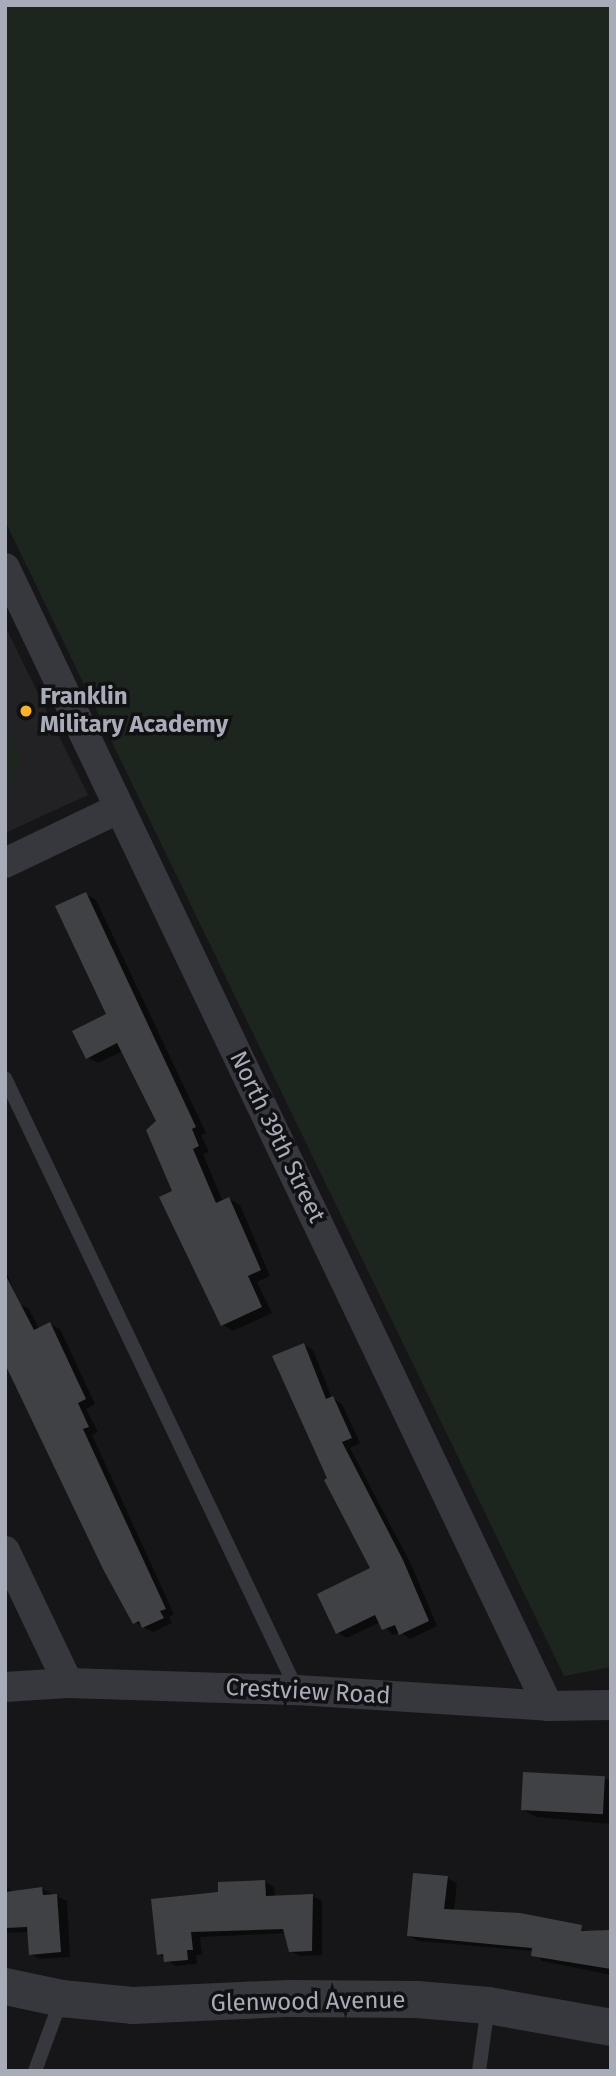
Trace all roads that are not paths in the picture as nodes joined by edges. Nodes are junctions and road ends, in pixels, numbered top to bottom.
1 (5, 568) edge
2 (120, 808) junction
3 (5, 863) edge
4 (5, 1078) edge
5 (5, 1551) edge
6 (68, 1683) junction
7 (5, 1687) edge
8 (297, 1690) junction
9 (611, 1705) edge
10 (548, 1706) junction
11 (5, 1986) edge
12 (61, 1998) junction
13 (488, 2005) junction
14 (611, 2027) edge
15 (36, 2071) edge
16 (479, 2071) edge

1 - 2 street, North 39th Street
2 - 3 street
2 - 10 street, North 39th Street
4 - 8 lane
5 - 6 street
6 - 7 street, Crestview Road
6 - 8 street, Crestview Road
8 - 10 street, Crestview Road
9 - 10 street, Crestview Road
11 - 12 street, Glenwood Avenue
12 - 13 street, Glenwood Avenue
12 - 15 lane
13 - 14 street, Glenwood Avenue
13 - 16 lane

